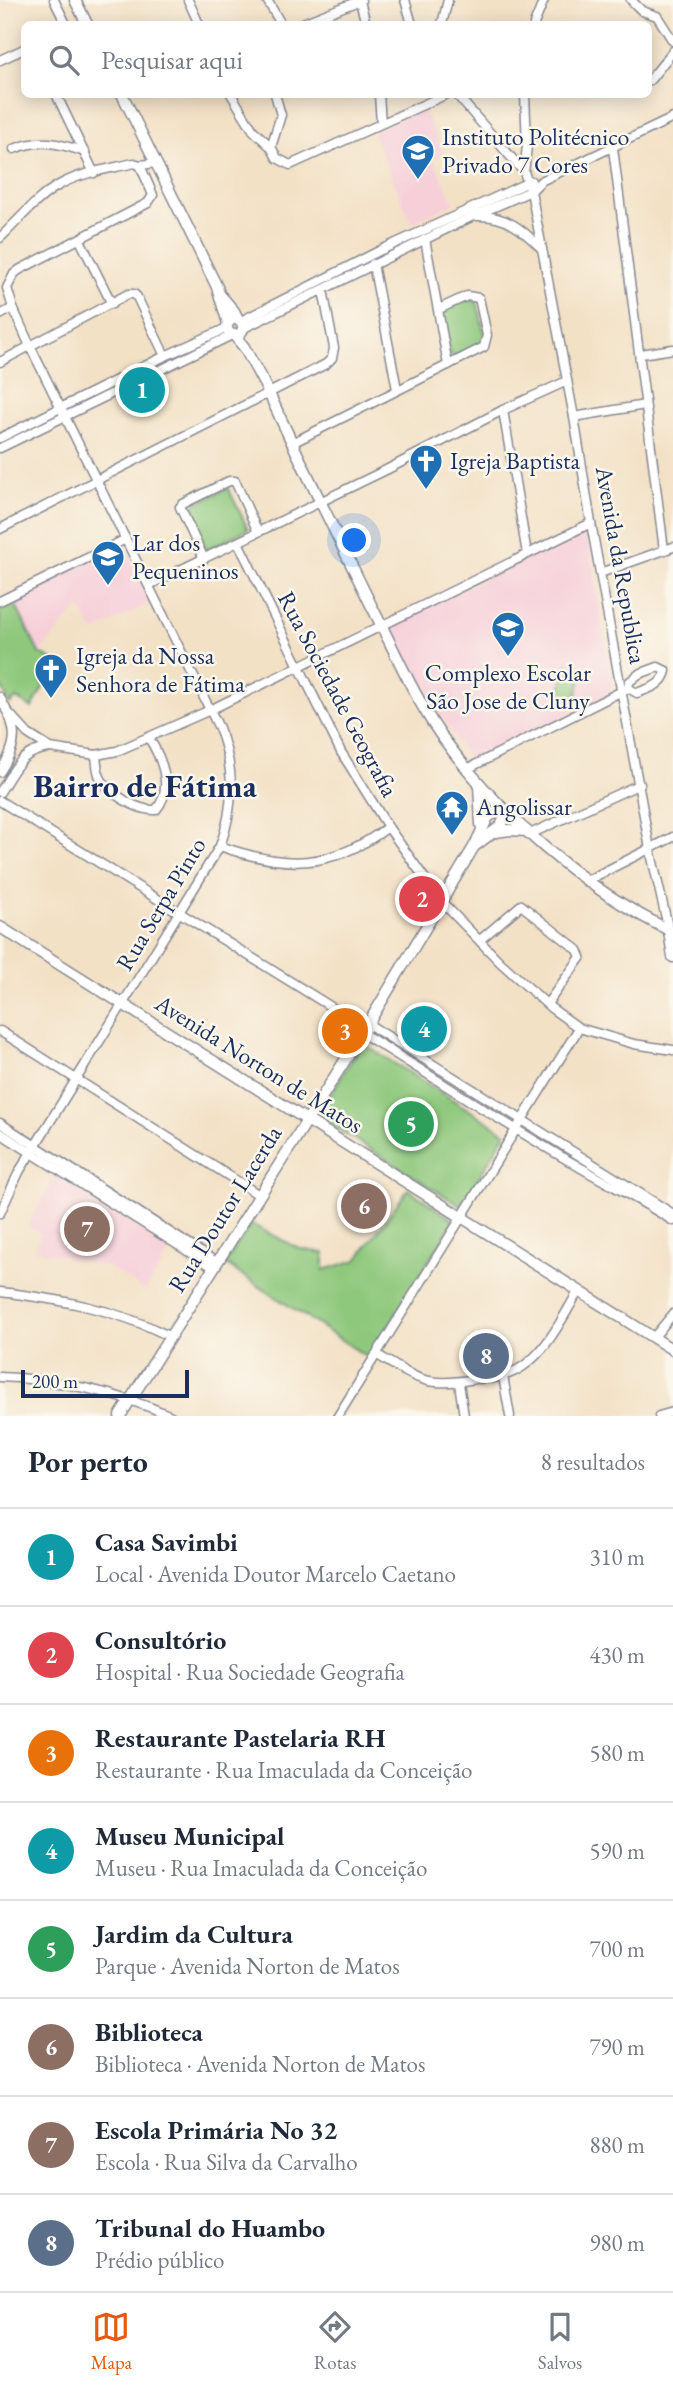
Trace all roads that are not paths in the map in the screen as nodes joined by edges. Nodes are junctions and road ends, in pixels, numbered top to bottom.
1 (54, 0) edge
2 (75, 0) edge
3 (188, 0) edge
4 (267, 0) edge
5 (405, 0) edge
6 (449, 0) edge
7 (544, 0) edge
8 (631, 0) edge
9 (355, 1) edge
10 (64, 21) edge
11 (82, 21) edge
12 (198, 21) edge
13 (279, 21) edge
14 (307, 21) edge
15 (365, 21) edge
16 (411, 21) edge
17 (443, 21) edge
18 (535, 21) edge
19 (673, 41) edge
20 (21, 50) edge
21 (673, 51) edge
22 (0, 60) edge
23 (652, 77) edge
24 (58, 98) edge
25 (124, 98) edge
26 (233, 98) edge
27 (275, 98) edge
28 (379, 98) edge
29 (438, 98) edge
30 (459, 98) edge
31 (525, 98) edge
32 (673, 118) edge
33 (381, 123) junction
34 (271, 147) junction
35 (614, 148) junction
36 (14, 149) dead end
37 (85, 152) junction
38 (157, 163) junction
39 (140, 165) junction
40 (524, 172) junction
41 (94, 173) junction
42 (528, 180) junction
43 (541, 181) junction
44 (531, 191) junction
45 (471, 217) junction
46 (0, 238) edge
47 (425, 239) junction
48 (80, 240) junction
49 (542, 250) junction
50 (373, 264) junction
51 (323, 290) junction
52 (112, 304) junction
53 (13, 308) junction
54 (439, 309) junction
55 (0, 315) edge
56 (236, 327) junction
57 (30, 346) junction
58 (673, 349) edge
59 (641, 354) junction
60 (165, 356) junction
61 (0, 362) edge
62 (448, 365) junction
63 (567, 381) junction
64 (397, 389) junction
65 (268, 391) junction
66 (645, 405) junction
67 (503, 410) junction
68 (64, 411) junction
69 (575, 417) junction
70 (0, 438) edge
71 (292, 443) junction
72 (0, 448) edge
73 (97, 481) junction
74 (321, 502) junction
75 (590, 523) junction
76 (0, 529) edge
77 (258, 532) junction
78 (126, 539) junction
79 (237, 542) junction
80 (669, 548) edge
81 (527, 554) junction
82 (204, 559) junction
83 (600, 573) junction
84 (149, 585) junction
85 (0, 601) edge
86 (382, 626) junction
87 (299, 666) junction
88 (625, 689) junction
89 (0, 697) edge
90 (6, 710) junction
91 (210, 710) junction
92 (149, 738) junction
93 (50, 748) junction
94 (96, 755) junction
95 (467, 769) junction
96 (0, 772) edge
97 (640, 783) junction
98 (479, 784) junction
99 (0, 792) edge
100 (0, 801) edge
101 (505, 810) junction
102 (388, 827) junction
103 (485, 833) junction
104 (529, 833) junction
105 (673, 838) edge
106 (220, 846) junction
107 (650, 849) junction
108 (587, 880) junction
109 (441, 901) junction
110 (180, 913) junction
111 (0, 926) edge
112 (671, 932) edge
113 (480, 940) junction
114 (673, 957) edge
115 (124, 1004) junction
116 (547, 1004) junction
117 (362, 1027) junction
118 (579, 1028) junction
119 (0, 1031) edge
120 (673, 1050) edge
121 (423, 1058) junction
122 (417, 1067) junction
123 (76, 1079) junction
124 (479, 1092) junction
125 (474, 1103) junction
126 (307, 1118) junction
127 (524, 1119) junction
128 (0, 1123) edge
129 (518, 1129) junction
130 (0, 1133) edge
131 (34, 1149) junction
132 (581, 1156) junction
133 (576, 1165) junction
134 (259, 1195) junction
135 (0, 1213) edge
136 (673, 1214) edge
137 (463, 1217) junction
138 (673, 1221) edge
139 (215, 1264) junction
140 (579, 1290) junction
141 (0, 1292) edge
142 (673, 1314) edge
143 (169, 1336) junction
144 (654, 1337) junction
145 (673, 1350) edge
146 (376, 1354) junction
147 (503, 1376) junction
148 (0, 1377) edge
149 (458, 1383) junction
150 (129, 1401) junction
151 (673, 1412) edge
152 (120, 1416) edge
153 (172, 1416) edge
154 (338, 1416) edge
155 (464, 1416) edge
156 (510, 1416) edge
157 (659, 1416) edge

1 - 10 street
2 - 11 main road
3 - 12 street
4 - 13 street
5 - 16 street
6 - 17 street
7 - 18 street
8 - 19 street
9 - 14 street
9 - 15 street
20 - 22 street
21 - 23 street
24 - 37 street
25 - 38 main road
26 - 34 street
27 - 34 street
28 - 33 street
29 - 33 street
30 - 40 street, Avenida da Republica
31 - 40 street
32 - 35 street
33 - 34 street
35 - 43 street
35 - 59 street
36 - 37 street
37 - 41 street
38 - 39 street
38 - 56 main road
39 - 41 street
39 - 48 street
40 - 42 street, Avenida da Republica
41 - 46 street
42 - 43 street
42 - 44 street, Avenida da Republica
42 - 56 street
43 - 44 street
44 - 45 street
44 - 49 street, Avenida da Republica
45 - 47 street
45 - 49 street
47 - 50 street
47 - 54 street
48 - 52 street
48 - 53 street
49 - 63 street, Avenida da Republica
50 - 51 street
50 - 64 street
51 - 56 street
51 - 65 street
52 - 57 street
52 - 60 street
53 - 55 street
53 - 57 street, Rua Serpa Pinto
54 - 62 street
54 - 62 street
56 - 60 street
56 - 65 main road
56 - 68 street
57 - 61 street
57 - 68 street, Rua Serpa Pinto
58 - 59 street
59 - 66 street
60 - 68 street
62 - 64 street
63 - 67 street
63 - 69 street, Avenida da Republica
64 - 71 street
65 - 71 main road
65 - 73 street
66 - 69 street
66 - 80 street
67 - 74 street
67 - 81 street
68 - 70 street
68 - 72 street
68 - 73 street, Rua Serpa Pinto
69 - 75 street, Avenida da Republica
71 - 74 main road
73 - 76 street
73 - 78 street, Rua Serpa Pinto
74 - 77 street
74 - 86 main road
75 - 81 street
75 - 83 street, Avenida da Republica
77 - 79 street
77 - 82 street
78 - 84 street, Rua Serpa Pinto
78 - 85 street
79 - 82 street
79 - 87 street, Rua Sociedade Geografia
80 - 83 street
81 - 86 street
82 - 84 street
83 - 88 street, Avenida da Republica
84 - 91 street, Rua Serpa Pinto
86 - 87 street
86 - 95 main road
87 - 91 street
87 - 102 street, Rua Sociedade Geografia
88 - 95 street
88 - 97 street, Avenida da Republica
89 - 90 street
90 - 93 street
90 - 96 street
91 - 92 street
91 - 106 street, Rua Serpa Pinto
92 - 94 street
92 - 94 street
93 - 94 street
93 - 99 street
95 - 98 main road
97 - 104 street
97 - 107 street, Avenida da Republica
98 - 101 main road
98 - 103 main road
100 - 110 street
101 - 103 main road, Rua Doutor Lacerda
101 - 103 main road, Rua Doutor Lacerda
101 - 104 main road
102 - 106 street
102 - 109 street, Rua Sociedade Geografia
103 - 104 main road
103 - 109 main road, Rua Doutor Lacerda
104 - 108 main road
105 - 107 street
106 - 110 street, Rua Serpa Pinto
107 - 108 street
107 - 112 street, Avenida da Republica
108 - 112 main road
109 - 113 street, Rua Sociedade Geografia
109 - 117 main road, Rua Doutor Lacerda
110 - 115 street, Rua Serpa Pinto
110 - 117 street
111 - 115 main road, Avenida Norton de Matos
112 - 114 main road, Avenida da Republica
113 - 116 street, Rua Sociedade Geografia
113 - 116 street
115 - 123 street, Rua Serpa Pinto
115 - 126 main road, Avenida Norton de Matos
116 - 118 street, Rua Sociedade Geografia
117 - 121 street
117 - 122 street
117 - 126 main road, Rua Doutor Lacerda
118 - 120 street, Rua Sociedade Geografia
118 - 127 street
119 - 123 street
121 - 122 street
121 - 124 street
122 - 125 street
123 - 131 street, Rua Serpa Pinto
123 - 134 street
124 - 125 street
124 - 127 street
125 - 129 street
126 - 134 main road, Rua Doutor Lacerda
126 - 137 main road, Avenida Norton de Matos
127 - 129 street
127 - 132 street
128 - 131 street
129 - 133 street
129 - 137 street
130 - 131 street
131 - 135 street, Rua Serpa Pinto
131 - 139 street
132 - 133 street
132 - 136 street
133 - 138 street
134 - 139 main road, Rua Doutor Lacerda
137 - 140 main road, Avenida Norton de Matos
137 - 146 street
139 - 143 main road, Rua Doutor Lacerda
140 - 144 main road, Avenida Norton de Matos
140 - 147 street
141 - 143 street
142 - 144 street
143 - 150 main road, Rua Doutor Lacerda
144 - 145 main road, Avenida Norton de Matos
146 - 149 street
146 - 154 street
147 - 149 street
147 - 156 street
148 - 150 street
149 - 155 street
150 - 152 main road, Rua Doutor Lacerda
150 - 153 street
151 - 157 street

